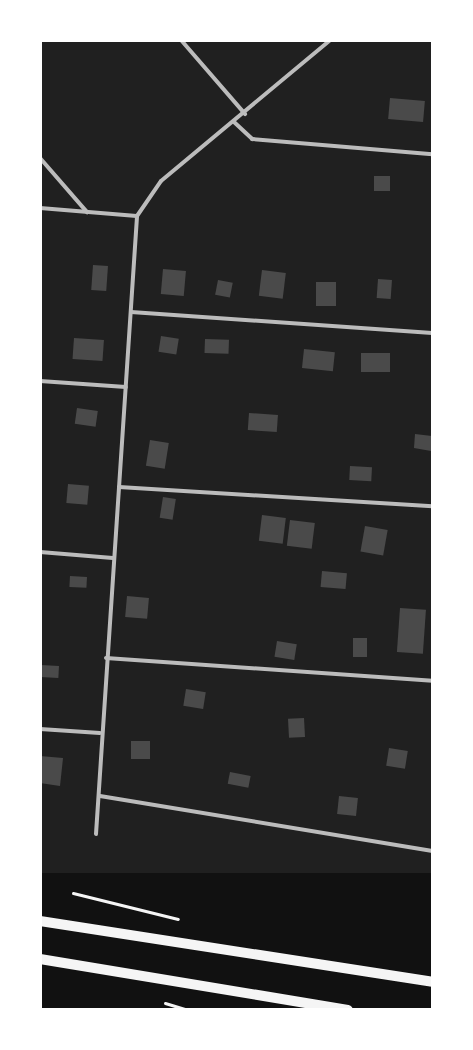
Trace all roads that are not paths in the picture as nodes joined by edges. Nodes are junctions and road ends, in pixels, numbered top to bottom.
1 (181, 40) edge
2 (330, 40) edge
3 (244, 114) junction
4 (234, 122) junction
5 (432, 154) edge
6 (40, 158) edge
7 (40, 208) edge
8 (87, 212) junction
9 (137, 216) junction
10 (131, 312) junction
11 (432, 333) edge
12 (40, 381) edge
13 (126, 387) junction
14 (119, 487) junction
15 (432, 506) edge
16 (40, 552) edge
17 (113, 558) junction
18 (106, 658) junction
19 (432, 681) edge
20 (40, 729) edge
21 (100, 733) junction
22 (99, 796) junction
23 (96, 834) dead end
24 (432, 851) edge
25 (40, 921) edge
26 (40, 959) edge
27 (432, 982) edge
28 (348, 1010) edge

1 - 3 lane
2 - 3 lane
3 - 4 lane
4 - 5 lane
4 - 9 lane
6 - 8 lane
7 - 8 lane
8 - 9 lane
9 - 10 lane
10 - 11 lane
10 - 13 lane
12 - 13 lane
13 - 14 lane
14 - 15 lane
14 - 17 lane
16 - 17 lane
17 - 18 lane
18 - 19 lane
18 - 21 lane
20 - 21 lane
21 - 22 lane
22 - 23 lane
22 - 24 lane
25 - 27 main road
26 - 28 main road

